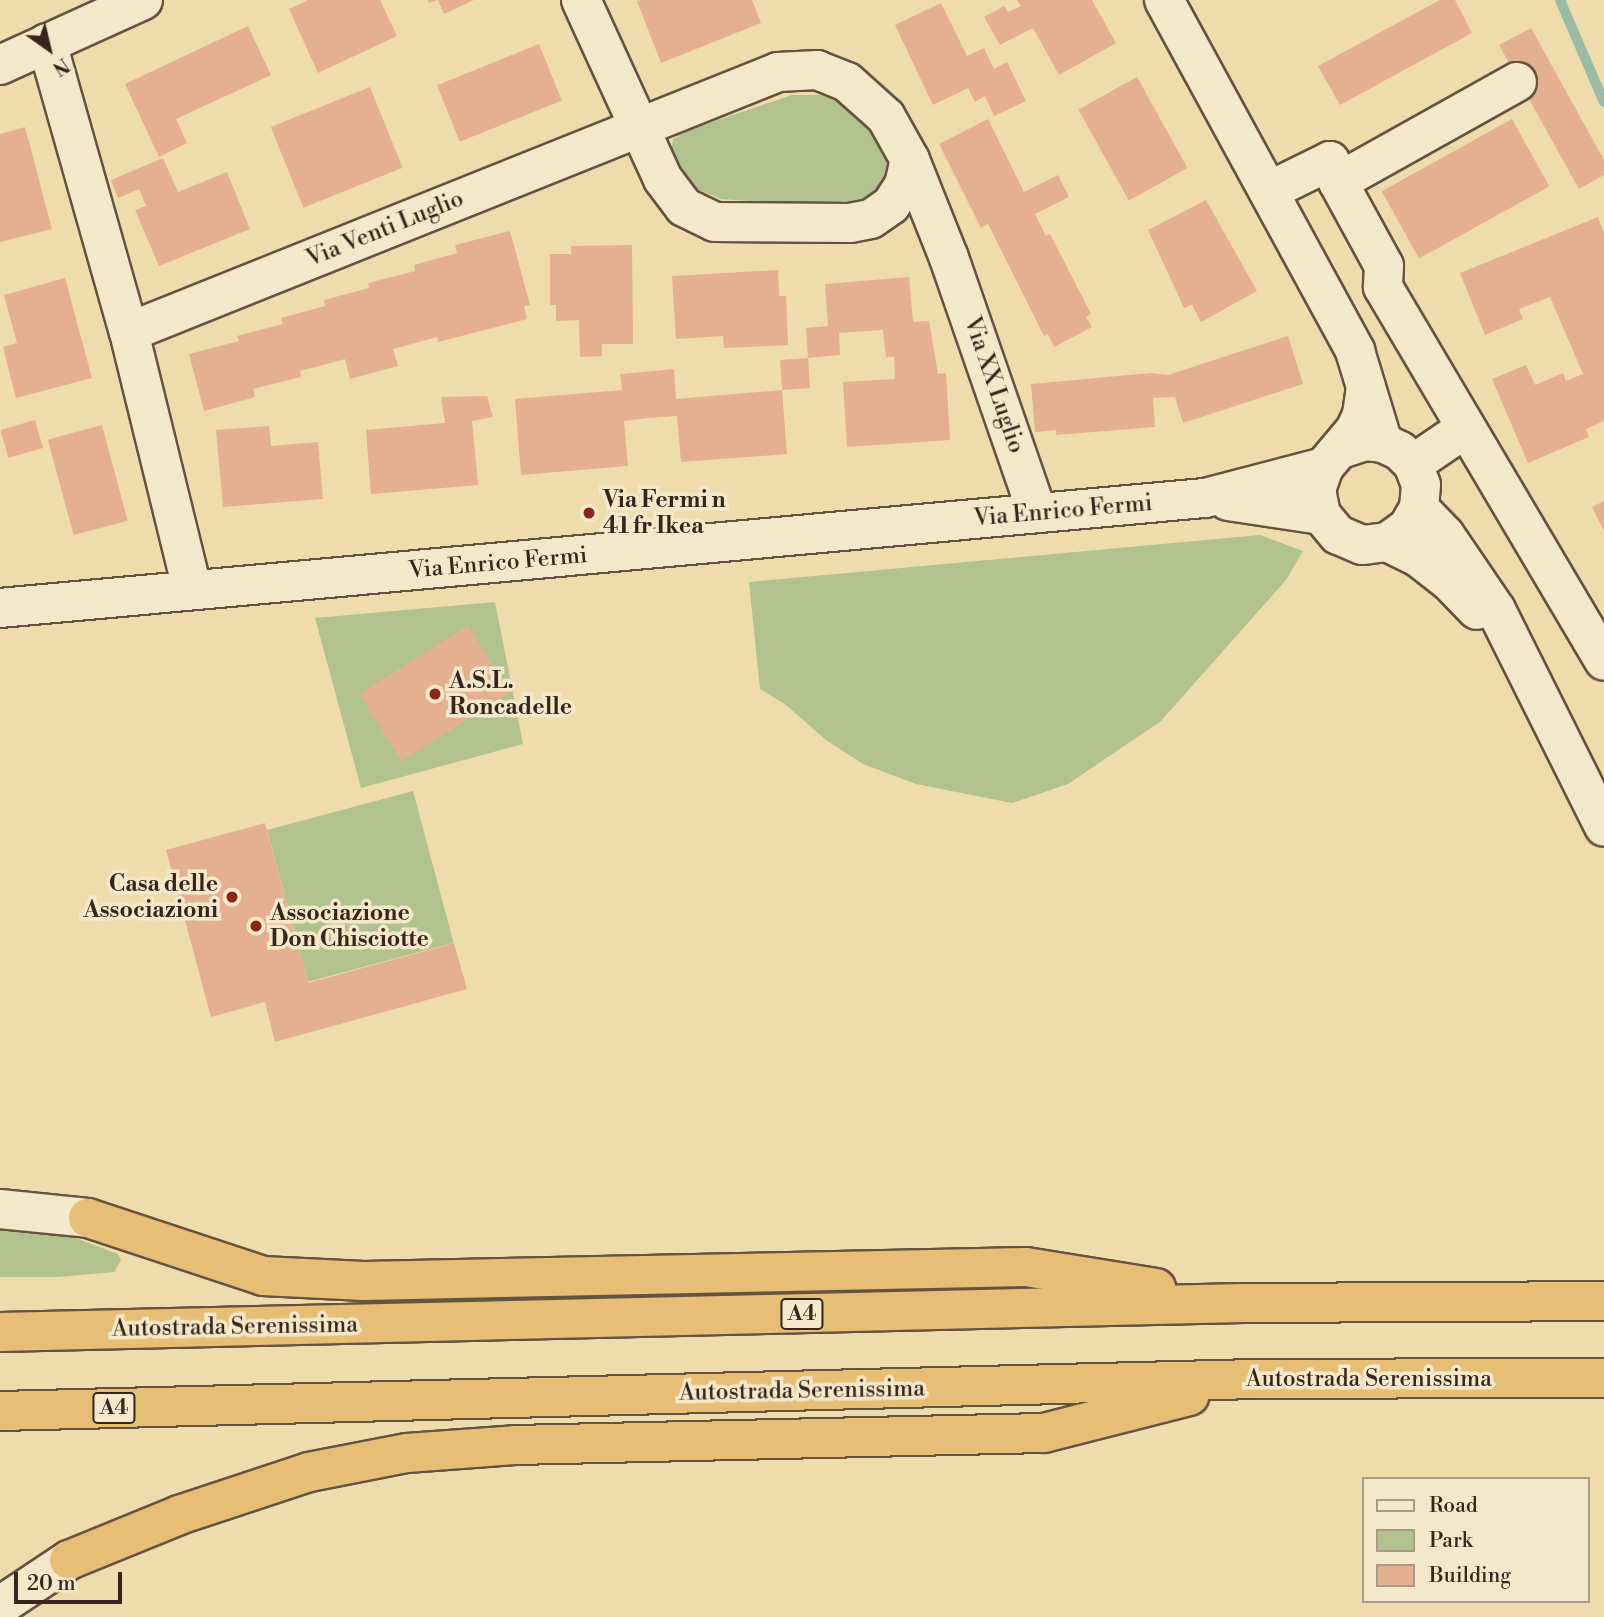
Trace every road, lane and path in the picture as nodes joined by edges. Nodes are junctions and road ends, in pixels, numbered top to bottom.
1 (143, 0) edge
2 (581, 0) edge
3 (1164, 0) edge
4 (47, 43) junction
5 (0, 65) edge
6 (1517, 82) dead end
7 (640, 127) junction
8 (910, 160) junction
9 (1338, 182) junction
10 (1269, 191) junction
11 (871, 219) junction
12 (949, 258) junction
13 (129, 332) junction
14 (1366, 387) junction
15 (1466, 428) junction
16 (1398, 454) junction
17 (1333, 458) junction
18 (1205, 498) junction
19 (1419, 508) junction
20 (1037, 512) junction
21 (1321, 515) junction
22 (1387, 542) junction
23 (192, 589) junction
24 (0, 608) edge
25 (1518, 659) junction
26 (1604, 661) edge
27 (1604, 827) edge
28 (0, 1209) edge
29 (88, 1218) joint
30 (1604, 1301) edge
31 (1244, 1303) junction
32 (0, 1332) edge
33 (1604, 1378) edge
34 (1255, 1379) junction
35 (0, 1411) edge
36 (69, 1560) junction
37 (0, 1573) edge
38 (0, 1606) edge

1 - 4 street
2 - 7 street
3 - 10 street
4 - 5 street
4 - 13 street
6 - 9 street
7 - 8 street, Via XX Luglio
7 - 11 street
7 - 13 street, Via Venti Luglio
8 - 11 street
8 - 12 street, Via XX Luglio
9 - 10 street
9 - 15 street
10 - 14 street
11 - 12 street
12 - 20 street, Via XX Luglio
13 - 23 street
14 - 16 street
14 - 17 street
15 - 16 street
15 - 26 street
16 - 17 street
16 - 19 street
17 - 18 street, Via Enrico Fermi
17 - 21 street
18 - 20 street, Via Enrico Fermi
18 - 21 street, Via Enrico Fermi
19 - 22 street
19 - 25 street
20 - 23 street, Via Enrico Fermi
21 - 22 street
22 - 25 street
23 - 24 street, Via Enrico Fermi
25 - 27 street
28 - 29 street
29 - 31 highway
30 - 31 highway, Autostrada Serenissima / A4
31 - 32 highway, Autostrada Serenissima / A4
33 - 34 highway, Autostrada Serenissima / A4
34 - 35 highway, Autostrada Serenissima / A4
34 - 36 highway
36 - 37 street
36 - 38 street

